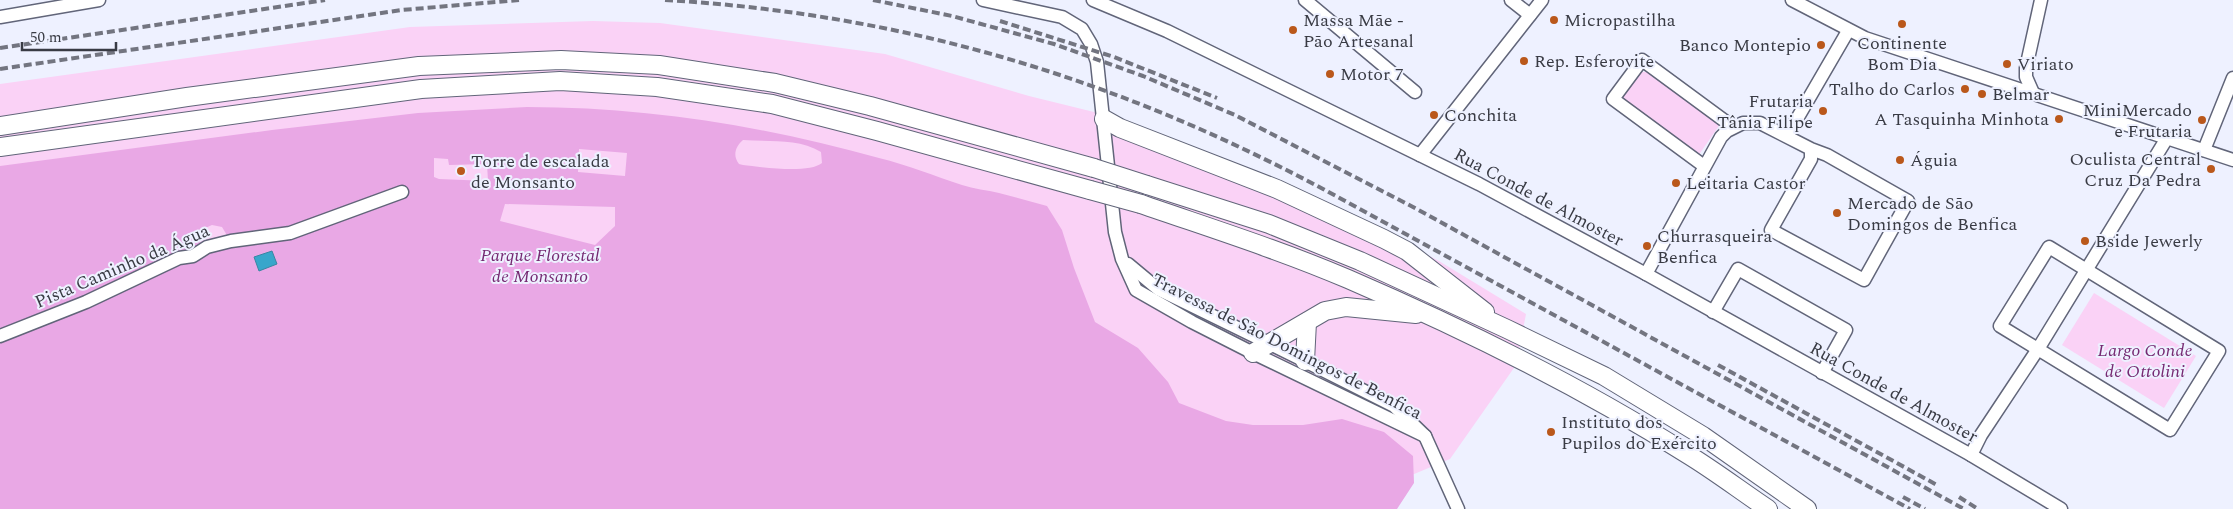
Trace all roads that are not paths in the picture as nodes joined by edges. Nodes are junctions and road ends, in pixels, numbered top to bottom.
1 (99, 0) edge
2 (983, 0) edge
3 (1093, 0) edge
4 (1305, 0) edge
5 (1510, 0) edge
6 (1542, 0) edge
7 (1792, 0) edge
8 (2040, 0) edge
9 (1530, 16) junction
10 (0, 17) edge
11 (1848, 31) junction
12 (2233, 78) edge
13 (1415, 92) dead end
14 (2033, 93) junction
15 (1104, 119) junction
16 (0, 126) edge
17 (1733, 127) junction
18 (1786, 136) junction
19 (2167, 138) junction
20 (0, 147) edge
21 (1811, 149) junction
22 (2204, 150) junction
23 (1420, 155) junction
24 (2233, 160) edge
25 (1704, 166) junction
26 (402, 192) dead end
27 (1122, 259) junction
28 (2087, 270) junction
29 (1646, 274) junction
30 (1713, 312) junction
31 (1431, 316) junction
32 (1307, 322) junction
33 (1507, 329) junction
34 (0, 336) edge
35 (1270, 343) junction
36 (2038, 349) junction
37 (1254, 353) junction
38 (1305, 361) junction
39 (1822, 373) junction
40 (1425, 436) junction
41 (1971, 455) junction
42 (1458, 509) edge
43 (1768, 509) edge
44 (1807, 509) edge
45 (2061, 509) edge

1 - 10 street
2 - 15 street, Travessa de São Domingos de Benfica
3 - 23 street, Rua Conde de Almoster
4 - 13 street
5 - 9 street
6 - 9 street
7 - 11 street
8 - 14 street
9 - 23 street
11 - 14 street
11 - 18 street
12 - 22 street
14 - 19 street
15 - 27 street, Travessa de São Domingos de Benfica
15 - 33 highway
16 - 33 highway, bridge
17 - 18 street
17 - 25 street
17 - 25 street
18 - 21 street
19 - 22 street
19 - 28 street
20 - 31 highway, bridge
21 - 21 street
22 - 24 street
23 - 29 street, Rua Conde de Almoster
25 - 29 street
26 - 34 street, Pista Caminho da Água
27 - 35 street, Travessa de São Domingos de Benfica
27 - 37 street, Travessa de São Domingos de Benfica
28 - 36 street
28 - 36 street
28 - 36 street
29 - 30 street, Rua Conde de Almoster
30 - 39 street, Rua Conde de Almoster
30 - 39 street
31 - 32 highway
31 - 43 highway
32 - 35 highway
32 - 38 highway
33 - 44 highway
35 - 37 highway
35 - 38 street, Travessa de São Domingos de Benfica
36 - 41 street
37 - 40 street, Travessa de São Domingos de Benfica
38 - 40 street, Travessa de São Domingos de Benfica
39 - 41 street, Rua Conde de Almoster
40 - 42 street, Travessa de São Domingos de Benfica
41 - 45 street, Rua Conde de Almoster

